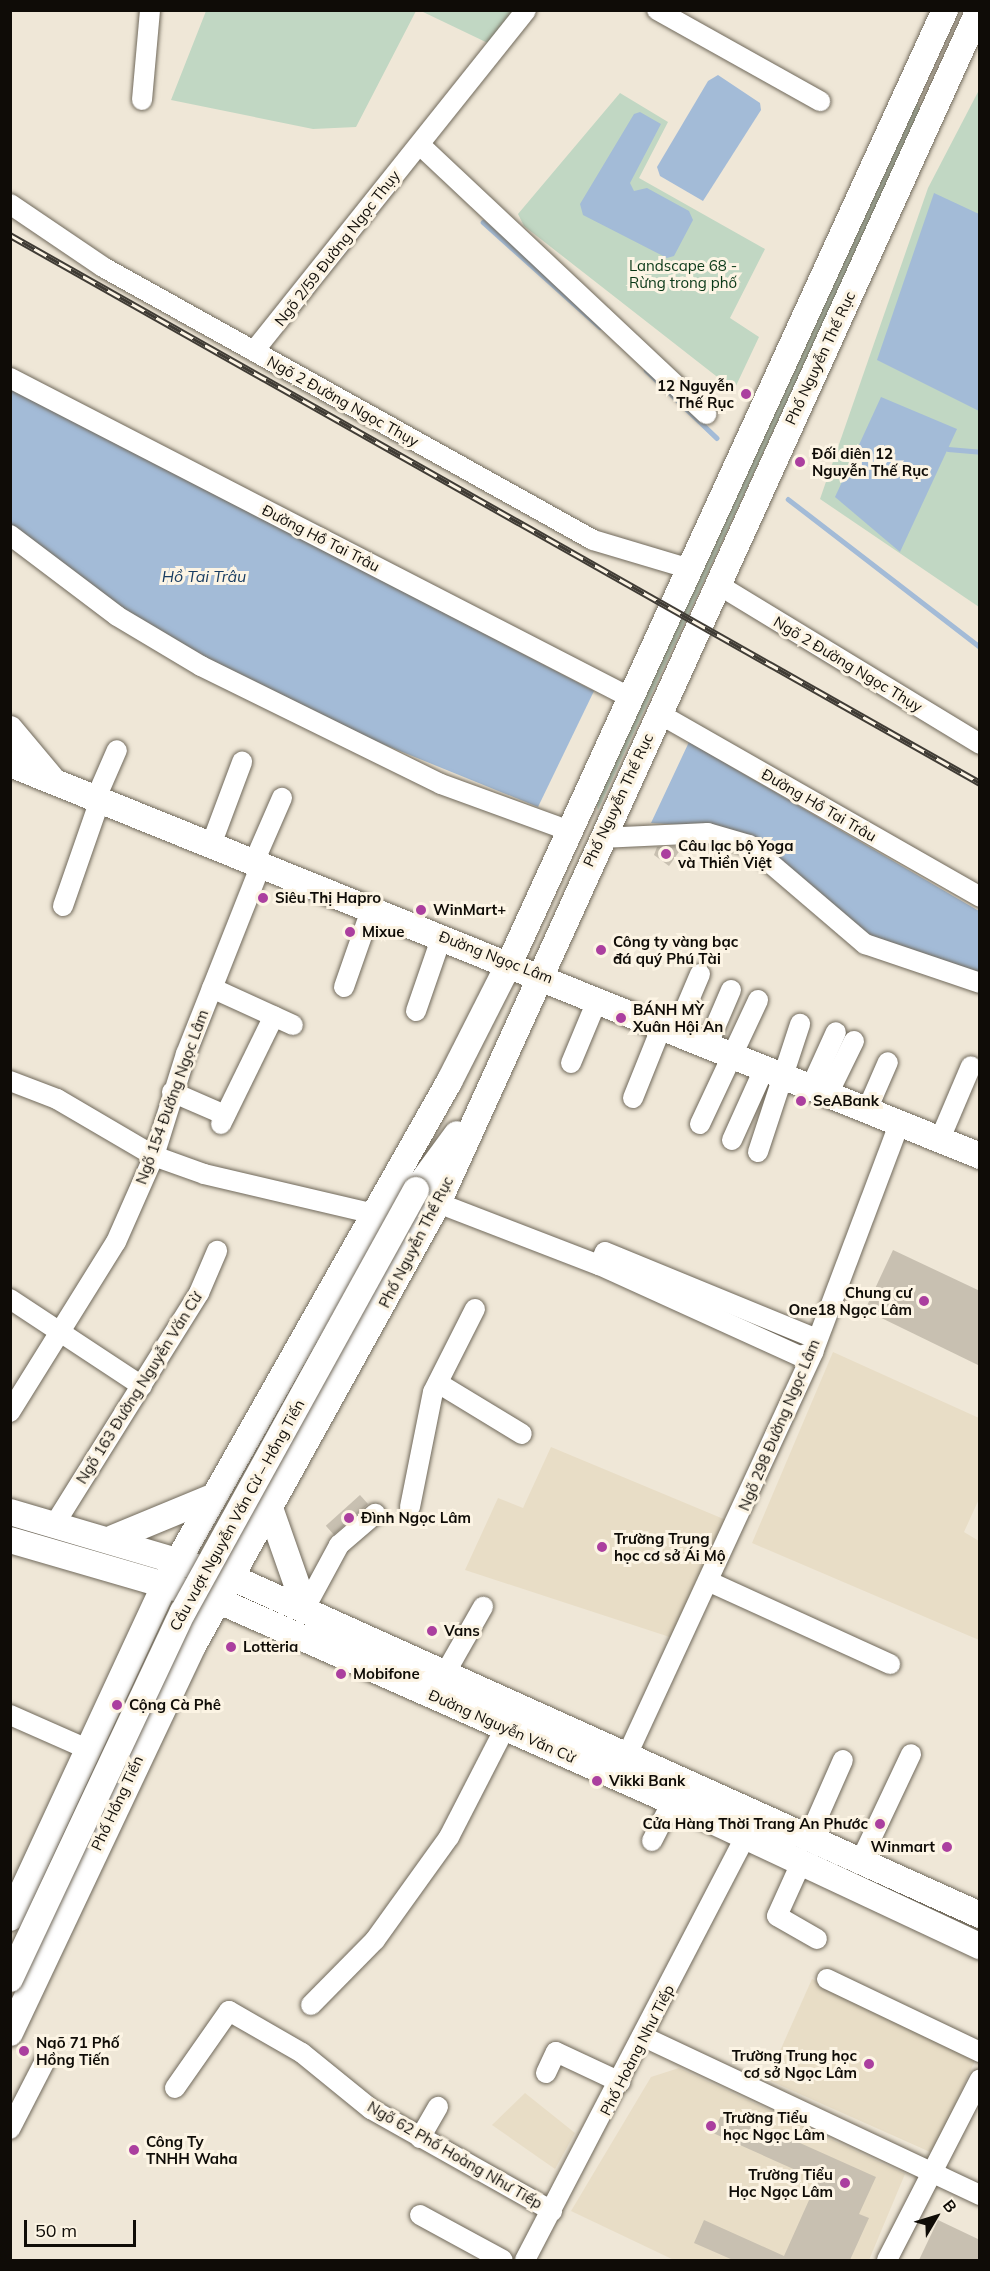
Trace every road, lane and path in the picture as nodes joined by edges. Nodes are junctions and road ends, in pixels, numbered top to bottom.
1 (150, 10) edge
2 (526, 10) edge
3 (657, 10) edge
4 (945, 10) edge
5 (979, 10) edge
6 (142, 100) dead end
7 (820, 101) dead end
8 (420, 145) junction
9 (10, 204) edge
10 (254, 351) junction
11 (10, 378) edge
12 (706, 414) dead end
13 (10, 535) edge
14 (690, 569) junction
15 (717, 584) junction
16 (631, 698) junction
17 (658, 713) junction
18 (10, 729) edge
19 (980, 744) edge
20 (117, 750) dead end
21 (242, 762) dead end
22 (10, 764) edge
23 (53, 781) junction
24 (282, 798) dead end
25 (98, 799) junction
26 (570, 831) junction
27 (601, 838) junction
28 (211, 845) junction
29 (257, 863) junction
30 (980, 897) edge
31 (63, 906) dead end
32 (371, 910) junction
33 (442, 936) junction
34 (510, 962) junction
35 (539, 974) junction
36 (700, 974) dead end
37 (980, 983) edge
38 (344, 987) dead end
39 (212, 988) junction
40 (730, 990) dead end
41 (598, 998) junction
42 (758, 1000) dead end
43 (416, 1011) dead end
44 (274, 1016) junction
45 (800, 1024) dead end
46 (293, 1025) dead end
47 (669, 1030) junction
48 (836, 1032) dead end
49 (854, 1041) dead end
50 (707, 1046) junction
51 (733, 1056) junction
52 (888, 1062) dead end
53 (571, 1063) dead end
54 (971, 1066) dead end
55 (773, 1073) junction
56 (10, 1081) edge
57 (449, 1082) junction
58 (820, 1090) junction
59 (172, 1092) junction
60 (483, 1098) junction
61 (633, 1098) dead end
62 (867, 1110) junction
63 (700, 1124) dead end
64 (899, 1124) junction
65 (940, 1139) junction
66 (732, 1140) dead end
67 (758, 1152) dead end
68 (154, 1156) junction
69 (980, 1156) edge
70 (416, 1190) junction
71 (438, 1203) junction
72 (374, 1214) junction
73 (217, 1251) dead end
74 (10, 1299) edge
75 (476, 1309) dead end
76 (59, 1331) junction
77 (815, 1345) junction
78 (438, 1383) junction
79 (142, 1386) junction
80 (10, 1412) edge
81 (522, 1434) dead end
82 (215, 1497) junction
83 (410, 1507) dead end
84 (270, 1508) junction
85 (10, 1512) edge
86 (375, 1514) dead end
87 (56, 1522) junction
88 (113, 1538) junction
89 (10, 1540) edge
90 (179, 1559) junction
91 (231, 1577) junction
92 (166, 1582) junction
93 (710, 1582) junction
94 (217, 1600) junction
95 (305, 1608) junction
96 (483, 1608) dead end
97 (890, 1664) dead end
98 (447, 1670) junction
99 (10, 1715) edge
100 (506, 1728) junction
101 (87, 1749) junction
102 (628, 1753) junction
103 (910, 1754) dead end
104 (843, 1760) dead end
105 (672, 1802) junction
106 (809, 1836) junction
107 (746, 1838) junction
108 (652, 1841) dead end
109 (861, 1860) junction
110 (801, 1863) junction
111 (980, 1915) edge
112 (10, 1918) edge
113 (817, 1939) dead end
114 (980, 1946) edge
115 (10, 1979) edge
116 (827, 1979) dead end
117 (311, 2005) dead end
118 (10, 2033) edge
119 (642, 2036) junction
120 (980, 2052) edge
121 (46, 2059) dead end
122 (546, 2073) dead end
123 (980, 2079) edge
124 (620, 2082) junction
125 (175, 2088) dead end
126 (438, 2107) dead end
127 (10, 2128) edge
128 (420, 2138) junction
129 (932, 2174) junction
130 (980, 2195) edge
131 (552, 2211) junction
132 (420, 2215) dead end
133 (503, 2260) edge
134 (525, 2260) edge
135 (887, 2260) edge

1 - 6 street
2 - 8 street, Ngõ 2/59 Đường Ngọc Thụy
3 - 7 street
4 - 14 main road, Phố Nguyễn Thế Rục
5 - 15 main road, Phố Nguyễn Thế Rục
8 - 10 street, Ngõ 2/59 Đường Ngọc Thụy
8 - 12 street
9 - 10 street, Ngõ 2 Đường Ngọc Thụy
10 - 14 street, Ngõ 2 Đường Ngọc Thụy
11 - 16 street, Đường Hồ Tai Trâu
13 - 26 street
14 - 16 main road, Phố Nguyễn Thế Rục
15 - 17 main road, Phố Nguyễn Thế Rục
15 - 19 street, Ngõ 2 Đường Ngọc Thụy
16 - 26 main road, Phố Nguyễn Thế Rục
17 - 27 main road, Phố Nguyễn Thế Rục
17 - 30 street, Đường Hồ Tai Trâu
18 - 23 main road
20 - 25 street
21 - 28 street
22 - 23 main road, Đường Ngọc Lâm
23 - 25 main road, Đường Ngọc Lâm
24 - 29 street, Ngõ 154 Đường Ngọc Lâm
25 - 28 main road, Đường Ngọc Lâm
25 - 31 street
26 - 34 main road, Phố Nguyễn Thế Rục
27 - 35 main road, Phố Nguyễn Thế Rục
27 - 37 street
28 - 29 main road, Đường Ngọc Lâm
29 - 32 main road, Đường Ngọc Lâm
29 - 39 street, Ngõ 154 Đường Ngọc Lâm
32 - 33 main road, Đường Ngọc Lâm
32 - 38 street
33 - 34 main road, Đường Ngọc Lâm
33 - 43 street
34 - 35 main road, Đường Ngọc Lâm
34 - 57 main road, Phố Nguyễn Thế Rục
35 - 41 main road, Đường Ngọc Lâm
35 - 60 main road, Phố Nguyễn Thế Rục
36 - 47 street
39 - 44 street
39 - 59 street, Ngõ 154 Đường Ngọc Lâm
40 - 50 street
41 - 47 main road, Đường Ngọc Lâm
41 - 53 street
42 - 51 street
44 - 46 street
44 - 59 street
45 - 55 street
47 - 50 main road, Đường Ngọc Lâm
47 - 61 street
48 - 58 street
49 - 58 street
50 - 51 main road, Đường Ngọc Lâm
51 - 55 main road, Đường Ngọc Lâm
51 - 63 street
52 - 62 street
54 - 65 street
55 - 58 main road, Đường Ngọc Lâm
55 - 66 street
55 - 67 street
56 - 68 street
57 - 70 main road
57 - 72 main road, Phố Nguyễn Thế Rục
58 - 62 main road, Đường Ngọc Lâm
59 - 68 street, Ngõ 154 Đường Ngọc Lâm
60 - 70 main road
60 - 71 main road, Phố Nguyễn Thế Rục
62 - 64 main road, Đường Ngọc Lâm
64 - 65 main road, Đường Ngọc Lâm
64 - 77 street, Ngõ 298 Đường Ngọc Lâm
65 - 69 main road, Đường Ngọc Lâm
68 - 72 street
68 - 76 street, Ngõ 154 Đường Ngọc Lâm
70 - 115 main road, Cầu vượt Nguyễn Văn Cừ – Hồng Tiến, bridge
71 - 77 street
71 - 84 main road, Phố Nguyễn Thế Rục
72 - 82 main road, Phố Nguyễn Thế Rục
73 - 79 street, Ngõ 163 Đường Nguyễn Văn Cừ
74 - 76 street
75 - 78 street
76 - 79 street
76 - 80 street, Ngõ 154 Đường Ngọc Lâm
77 - 93 street, Ngõ 298 Đường Ngọc Lâm
78 - 81 street
78 - 83 street
79 - 87 street, Ngõ 163 Đường Nguyễn Văn Cừ
82 - 88 main road
82 - 90 main road, Phố Nguyễn Thế Rục
84 - 91 main road, Phố Nguyễn Thế Rục
84 - 95 main road
85 - 87 main road, Đường Nguyễn Văn Cừ
86 - 95 street
87 - 88 main road, Đường Nguyễn Văn Cừ
88 - 90 main road, Đường Nguyễn Văn Cừ
89 - 92 main road, Đường Nguyễn Văn Cừ
90 - 91 main road, Đường Nguyễn Văn Cừ
90 - 92 main road
91 - 94 main road, Phố Hồng Tiến
91 - 95 main road, Đường Nguyễn Văn Cừ
92 - 94 main road, Đường Nguyễn Văn Cừ
92 - 101 main road
93 - 97 street
93 - 102 street, Ngõ 298 Đường Ngọc Lâm
94 - 100 main road, Đường Nguyễn Văn Cừ
94 - 118 main road, Phố Hồng Tiến
95 - 98 main road, Đường Nguyễn Văn Cừ
96 - 98 street
98 - 102 main road, Đường Nguyễn Văn Cừ
99 - 101 street
100 - 105 main road, Đường Nguyễn Văn Cừ
100 - 117 street
101 - 112 main road
102 - 106 main road, Đường Nguyễn Văn Cừ
103 - 109 street
104 - 106 street
105 - 107 main road, Đường Nguyễn Văn Cừ
105 - 108 street
106 - 109 main road, Đường Nguyễn Văn Cừ
107 - 110 main road, Đường Nguyễn Văn Cừ
107 - 119 street, Phố Hoàng Như Tiếp
109 - 111 main road, Đường Nguyễn Văn Cừ
110 - 113 street
110 - 114 main road, Đường Nguyễn Văn Cừ
116 - 120 street
119 - 124 street, Phố Hoàng Như Tiếp
119 - 129 street
121 - 127 street
122 - 124 street
123 - 129 street
124 - 131 street, Phố Hoàng Như Tiếp
125 - 128 street, Ngõ 62 Phố Hoàng Như Tiếp
126 - 128 street
128 - 131 street, Ngõ 62 Phố Hoàng Như Tiếp
129 - 130 street
129 - 135 street
131 - 134 street, Phố Hoàng Như Tiếp
132 - 133 street

